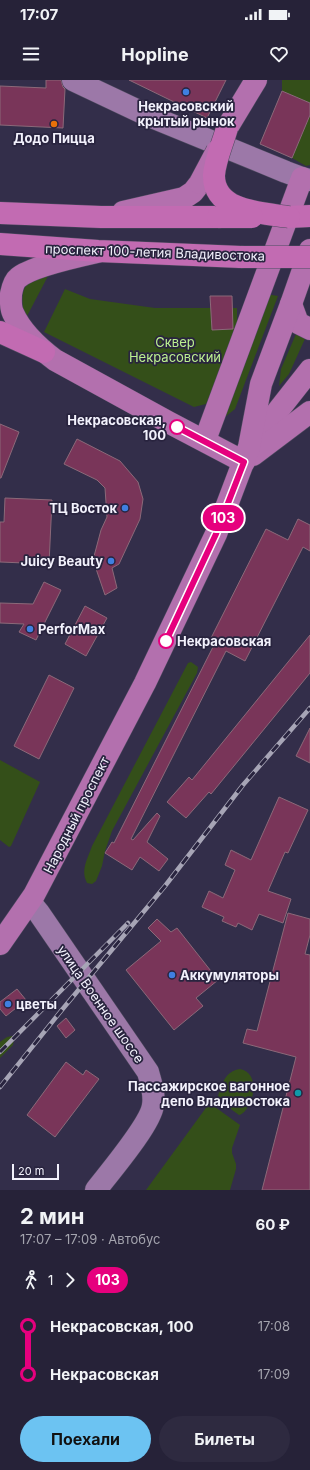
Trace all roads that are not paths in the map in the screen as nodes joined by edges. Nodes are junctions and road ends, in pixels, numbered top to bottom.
1 (73, 80) edge
2 (256, 80) edge
3 (227, 128) junction
4 (306, 179) edge
5 (0, 213) edge
6 (300, 216) edge
7 (101, 217) junction
8 (0, 244) edge
9 (310, 250) edge
10 (98, 251) junction
11 (310, 257) edge
12 (291, 304) junction
13 (310, 329) edge
14 (0, 332) edge
15 (44, 352) junction
16 (310, 370) edge
17 (310, 412) edge
18 (205, 440) junction
19 (246, 454) junction
20 (30, 902) junction
21 (0, 944) edge
22 (96, 1190) edge

1 - 4 main road
2 - 3 main road
3 - 6 highway, bridge
3 - 7 main road, bridge
4 - 18 main road
5 - 7 highway
6 - 7 highway, bridge
8 - 10 highway, проспект 100-летия Владивостока
9 - 12 main road
10 - 11 highway, проспект 100-летия Владивостока, bridge
10 - 15 main road
12 - 13 main road
12 - 19 main road
14 - 15 highway
15 - 18 main road
16 - 19 main road
17 - 19 main road
18 - 19 main road
19 - 20 main road, Народный проспект
20 - 21 main road, Народный проспект
20 - 22 main road, улица Военное шоссе

